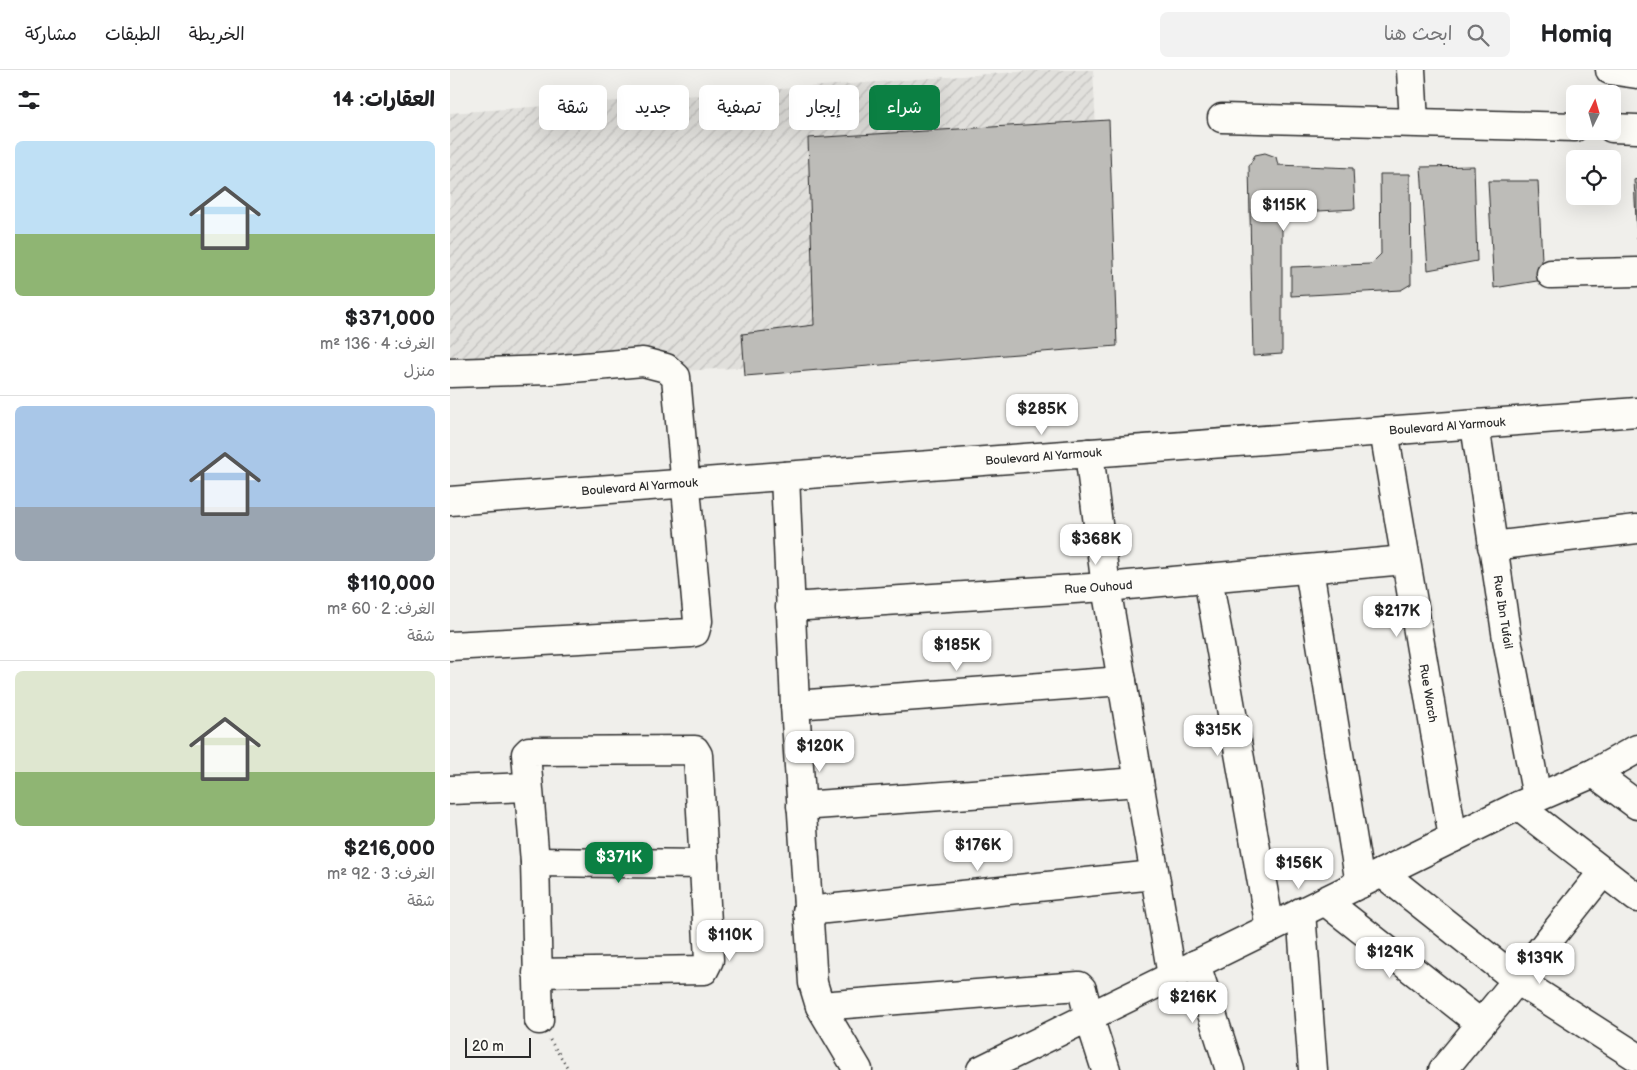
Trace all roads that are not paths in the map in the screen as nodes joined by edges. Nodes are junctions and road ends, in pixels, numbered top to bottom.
1 (1411, 70) edge
2 (1610, 70) edge
3 (1637, 74) edge
4 (1222, 118) dead end
5 (1414, 122) junction
6 (1566, 127) edge
7 (1621, 128) edge
8 (1637, 129) edge
9 (1637, 272) edge
10 (1551, 274) dead end
11 (450, 373) edge
12 (1637, 412) edge
13 (1475, 424) junction
14 (1384, 431) junction
15 (1089, 454) junction
16 (785, 476) junction
17 (684, 484) junction
18 (450, 501) edge
19 (1637, 529) edge
20 (1492, 546) junction
21 (1405, 560) junction
22 (1309, 569) junction
23 (1208, 578) junction
24 (1106, 587) junction
25 (790, 607) junction
26 (450, 646) edge
27 (1122, 681) junction
28 (794, 705) junction
29 (1637, 750) edge
30 (1594, 773) junction
31 (1139, 782) junction
32 (527, 787) junction
33 (450, 790) edge
34 (1527, 801) junction
35 (1637, 805) edge
36 (800, 806) junction
37 (1452, 838) junction
38 (534, 862) junction
39 (704, 864) junction
40 (1602, 872) junction
41 (1154, 875) junction
42 (1371, 878) junction
43 (1637, 898) edge
44 (1325, 900) junction
45 (807, 911) junction
46 (1301, 912) junction
47 (1270, 928) junction
48 (1196, 964) junction
49 (537, 973) junction
50 (1172, 976) junction
51 (1517, 980) junction
52 (820, 1006) junction
53 (1089, 1017) junction
54 (540, 1020) road end
55 (1481, 1024) junction
56 (1637, 1057) edge
57 (858, 1070) edge
58 (981, 1070) edge
59 (1106, 1070) edge
60 (1230, 1070) edge
61 (1313, 1070) edge
62 (1443, 1070) edge

1 - 5 street
2 - 3 street
4 - 5 street
5 - 6 street
7 - 8 street
9 - 10 street
11 - 17 street
12 - 13 street, Boulevard Al Yarmouk
13 - 14 street, Boulevard Al Yarmouk
13 - 20 street, Rue Ibn Tufail
14 - 15 street, Boulevard Al Yarmouk
14 - 21 street, Rue Warch
15 - 16 street, Boulevard Al Yarmouk
15 - 24 street
16 - 17 street, Boulevard Al Yarmouk
16 - 25 street
17 - 18 street, Boulevard Al Yarmouk
17 - 26 street
19 - 20 street
20 - 34 street, Rue Ibn Tufail
21 - 22 street, Rue Ouhoud
21 - 37 street, Rue Warch
22 - 23 street, Rue Ouhoud
22 - 42 street
23 - 24 street, Rue Ouhoud
23 - 47 street
24 - 25 street, Rue Ouhoud
24 - 27 street
25 - 28 street
27 - 28 street
27 - 31 street
28 - 36 street
29 - 30 street
30 - 34 street
30 - 35 street
31 - 36 street
31 - 41 street
32 - 33 street
32 - 38 street
32 - 39 street
34 - 37 street
34 - 40 street
36 - 45 street
37 - 42 street
38 - 39 street
38 - 49 street
39 - 49 street
40 - 43 street
40 - 51 street
41 - 45 street
41 - 50 street
42 - 44 street
42 - 51 street
44 - 46 street
44 - 55 street
45 - 52 street
46 - 47 street
46 - 61 street
47 - 48 street
48 - 50 street
48 - 60 street
49 - 54 street
50 - 53 street
51 - 55 street
51 - 56 street
52 - 53 street
52 - 57 street
53 - 58 street
53 - 59 street
55 - 62 street

